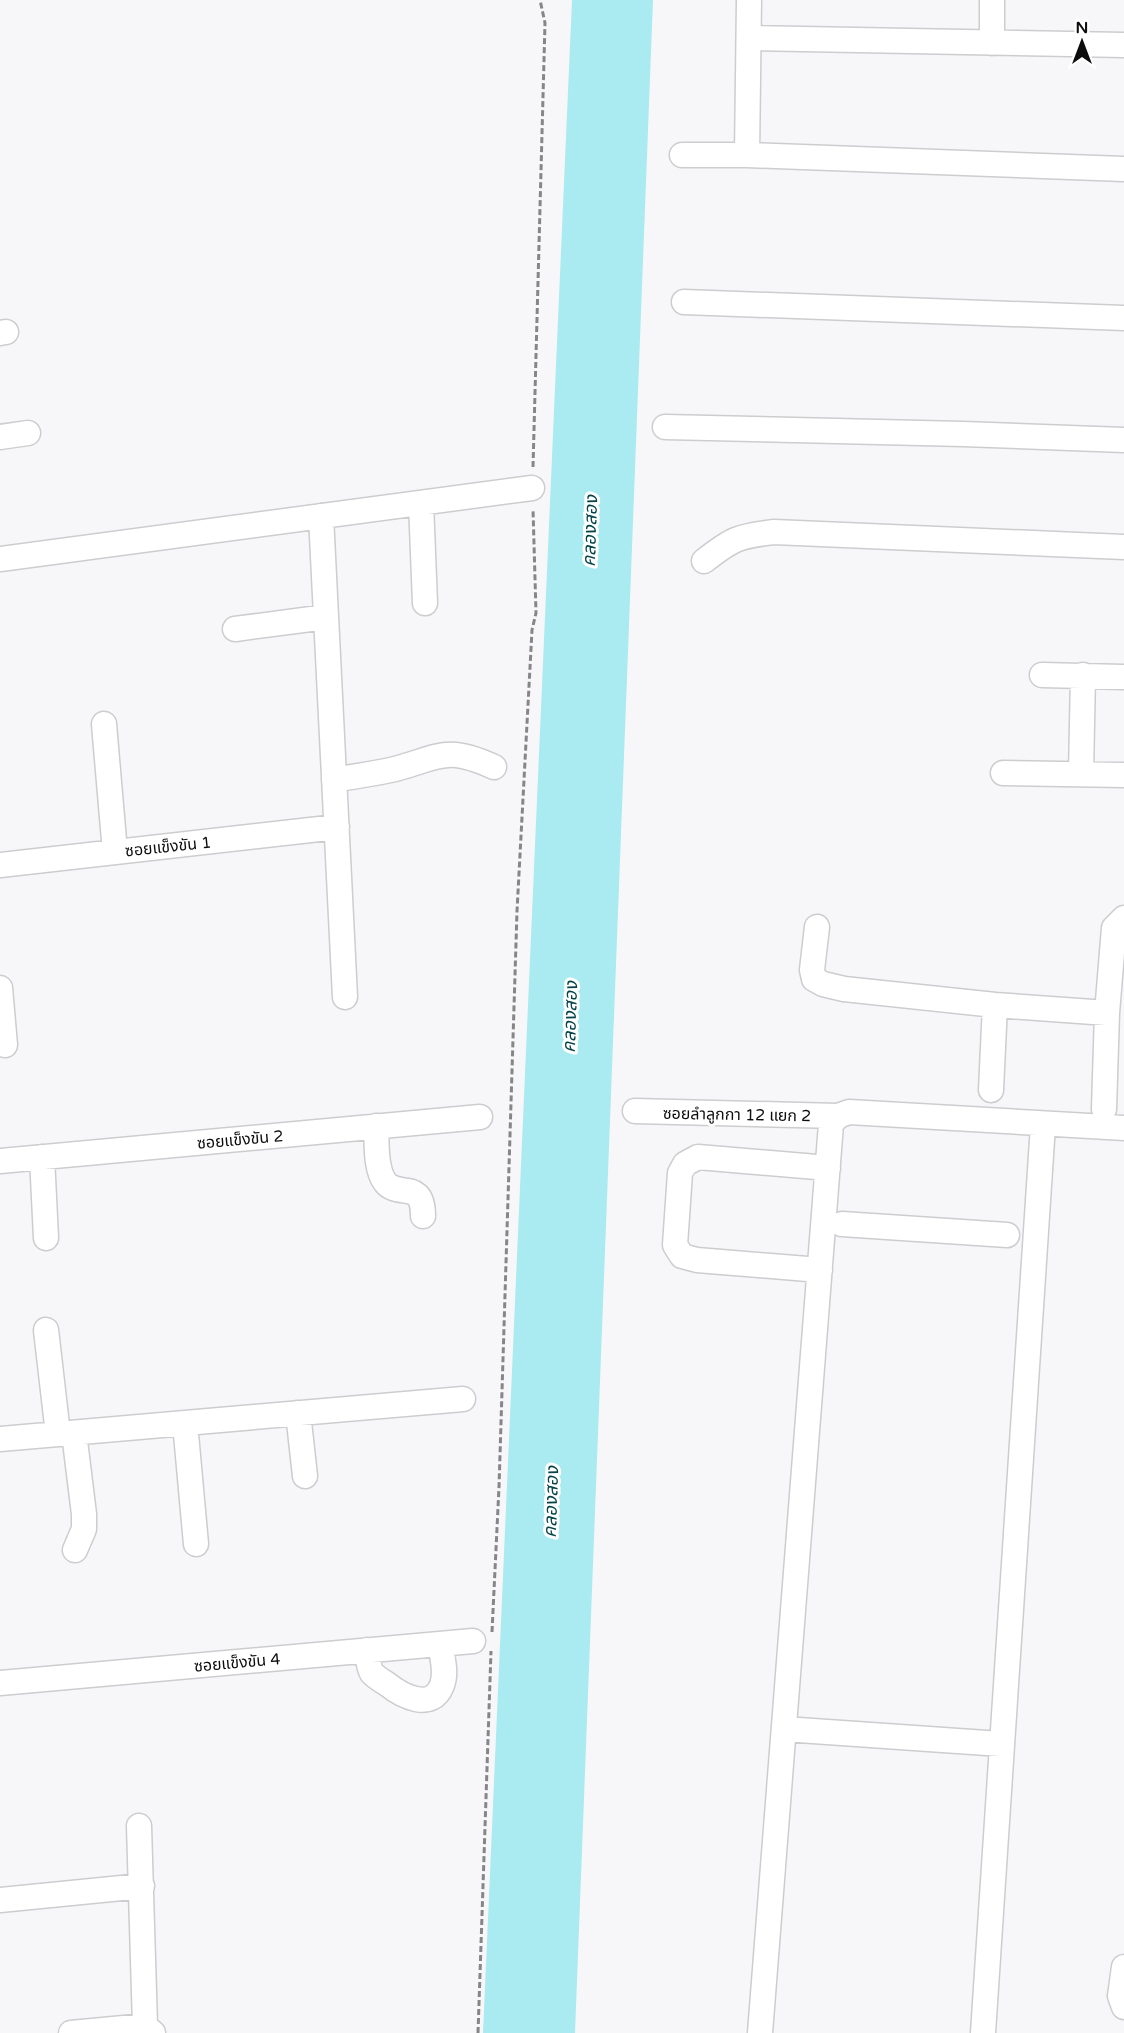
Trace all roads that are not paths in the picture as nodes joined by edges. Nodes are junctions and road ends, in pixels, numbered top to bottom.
1 (749, 0) edge
2 (992, 0) edge
3 (750, 38) junction
4 (992, 43) junction
5 (1124, 45) edge
6 (682, 155) dead end
7 (747, 155) junction
8 (1124, 169) edge
9 (684, 302) dead end
10 (1124, 318) edge
11 (665, 427) dead end
12 (28, 433) dead end
13 (0, 437) edge
14 (1124, 440) edge
15 (532, 488) road end
16 (421, 503) junction
17 (321, 516) junction
18 (1124, 547) edge
19 (0, 559) edge
20 (704, 561) dead end
21 (425, 603) dead end
22 (326, 617) junction
23 (236, 629) dead end
24 (1042, 675) dead end
25 (1083, 675) junction
26 (1124, 677) edge
27 (104, 724) dead end
28 (494, 767) dead end
29 (1003, 773) dead end
30 (1081, 774) junction
31 (1124, 776) edge
32 (334, 780) junction
33 (337, 827) junction
34 (115, 852) junction
35 (0, 865) edge
36 (1124, 918) edge
37 (817, 927) dead end
38 (0, 988) edge
39 (345, 997) dead end
40 (995, 1005) junction
41 (1107, 1013) junction
42 (5, 1045) dead end
43 (991, 1090) dead end
44 (1104, 1109) dead end
45 (635, 1111) dead end
46 (838, 1116) junction
47 (480, 1117) dead end
48 (1043, 1125) junction
49 (376, 1126) junction
50 (1124, 1128) edge
51 (42, 1157) junction
52 (0, 1161) edge
53 (827, 1179) junction
54 (423, 1216) dead end
55 (842, 1224) junction
56 (1007, 1235) dead end
57 (46, 1238) dead end
58 (820, 1265) junction
59 (46, 1330) dead end
60 (463, 1399) dead end
61 (298, 1413) junction
62 (185, 1423) junction
63 (66, 1434) junction
64 (0, 1440) edge
65 (305, 1476) dead end
66 (196, 1544) dead end
67 (75, 1550) dead end
68 (485, 1642) road end
69 (440, 1644) junction
70 (367, 1650) junction
71 (0, 1683) edge
72 (784, 1729) junction
73 (1001, 1743) junction
74 (139, 1826) dead end
75 (141, 1886) junction
76 (0, 1900) edge
77 (1124, 1967) edge
78 (1124, 2007) edge
79 (149, 2030) edge
80 (71, 2033) edge
81 (760, 2033) edge
82 (983, 2033) edge

1 - 3 street
2 - 4 street
3 - 4 street
3 - 7 street
4 - 5 street
6 - 7 street
7 - 8 street
9 - 10 street
11 - 14 street
12 - 13 street
15 - 16 street
16 - 17 street
16 - 21 street
17 - 19 street
17 - 22 street
18 - 20 street
22 - 23 street
22 - 32 street
24 - 25 street
25 - 26 street
25 - 30 street
27 - 34 street
28 - 32 street
29 - 30 street
30 - 31 street
32 - 33 street
33 - 34 street, ซอยแข็งขัน 1
33 - 39 street
34 - 35 street, ซอยแข็งขัน 1
36 - 41 street
37 - 40 street
38 - 42 street
40 - 41 street
40 - 43 street
41 - 44 street
45 - 46 street, ซอยลําลูกกา 12 แยก 2
46 - 48 street, ซอยลําลูกกา 12 แยก 2
46 - 53 street
47 - 49 street, ซอยแข็งขัน 2
48 - 50 street, ซอยลําลูกกา 12 แยก 2
48 - 73 street
49 - 51 street, ซอยแข็งขัน 2
49 - 54 street
51 - 52 street, ซอยแข็งขัน 2
51 - 57 street
53 - 55 street
53 - 58 street
53 - 58 street
55 - 56 street
55 - 58 street
58 - 72 street
59 - 63 street
60 - 61 street
61 - 62 street
61 - 65 street
62 - 63 street
62 - 66 street
63 - 64 street
63 - 67 street
68 - 69 street, ซอยแข็งขัน 4
69 - 70 street, ซอยแข็งขัน 4
69 - 70 street
70 - 71 street, ซอยแข็งขัน 4
72 - 73 street
72 - 81 street
73 - 82 street
74 - 75 street
75 - 76 street
75 - 79 street
77 - 78 street
79 - 80 street

